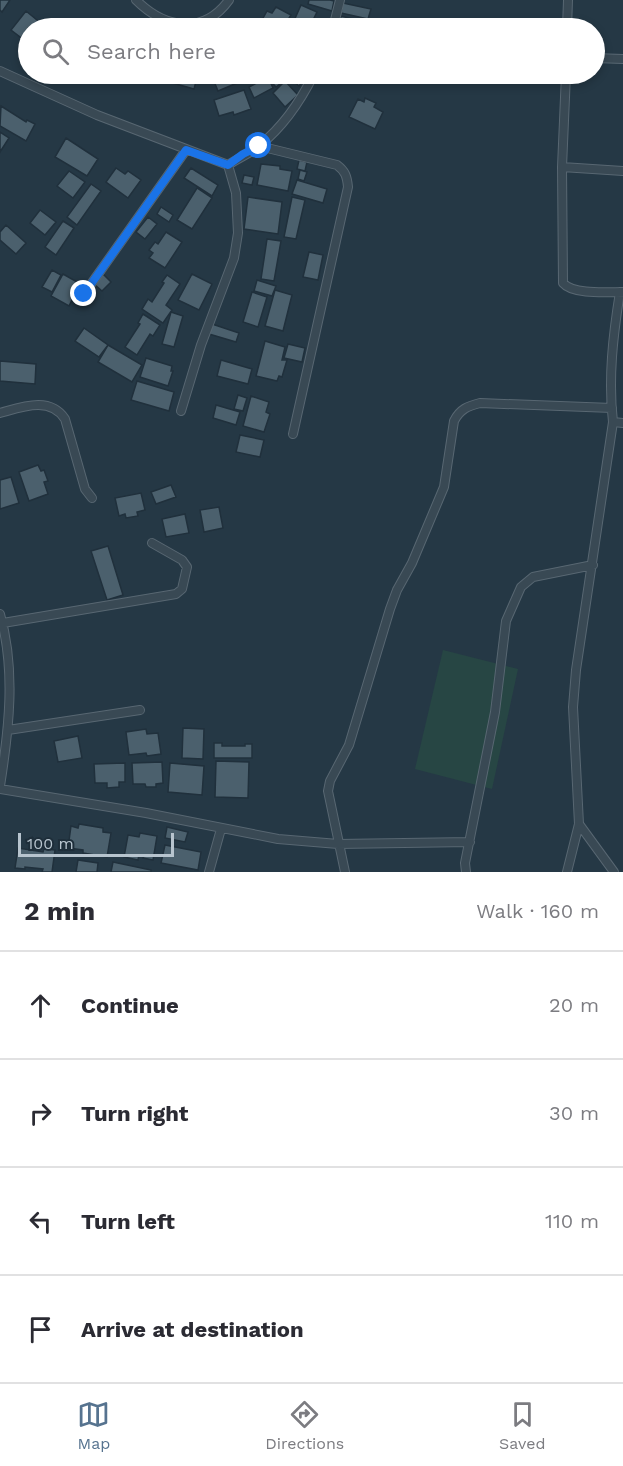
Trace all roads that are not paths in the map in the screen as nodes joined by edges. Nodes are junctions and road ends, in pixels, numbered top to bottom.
1 (136, 0) edge
2 (229, 0) edge
3 (340, 0) edge
4 (568, 0) edge
5 (161, 18) edge
6 (210, 18) edge
7 (336, 18) edge
8 (567, 18) edge
9 (605, 58) edge
10 (623, 59) edge
11 (0, 71) edge
12 (18, 79) edge
13 (29, 84) edge
14 (309, 84) edge
15 (566, 84) edge
16 (259, 146) junction
17 (186, 150) junction
18 (228, 165) junction
19 (562, 166) junction
20 (623, 171) edge
21 (622, 292) edge
22 (84, 294) dead end
23 (612, 408) junction
24 (181, 411) dead end
25 (0, 413) edge
26 (618, 423) edge
27 (293, 434) dead end
28 (92, 498) dead end
29 (152, 543) dead end
30 (592, 565) junction
31 (0, 614) edge
32 (3, 624) junction
33 (140, 710) dead end
34 (8, 730) junction
35 (0, 787) edge
36 (579, 824) junction
37 (221, 829) junction
38 (470, 842) junction
39 (338, 844) junction
40 (209, 872) edge
41 (345, 872) edge
42 (466, 872) edge
43 (567, 872) edge
44 (614, 872) edge

1 - 5 street
2 - 6 street
3 - 7 street
4 - 8 street
9 - 10 street
11 - 12 street
13 - 17 street
14 - 16 street
15 - 19 street
16 - 18 street
16 - 27 street
17 - 18 street
17 - 22 street
18 - 24 street
19 - 20 street
19 - 21 street
21 - 23 street
23 - 26 street
23 - 39 street
25 - 28 street
26 - 30 street
29 - 32 street
30 - 36 street
30 - 38 street
31 - 32 street
32 - 34 street
33 - 34 street
34 - 35 street
35 - 37 street
36 - 43 street
36 - 44 street
37 - 39 street
37 - 40 street
38 - 39 street
38 - 42 street
39 - 41 street

